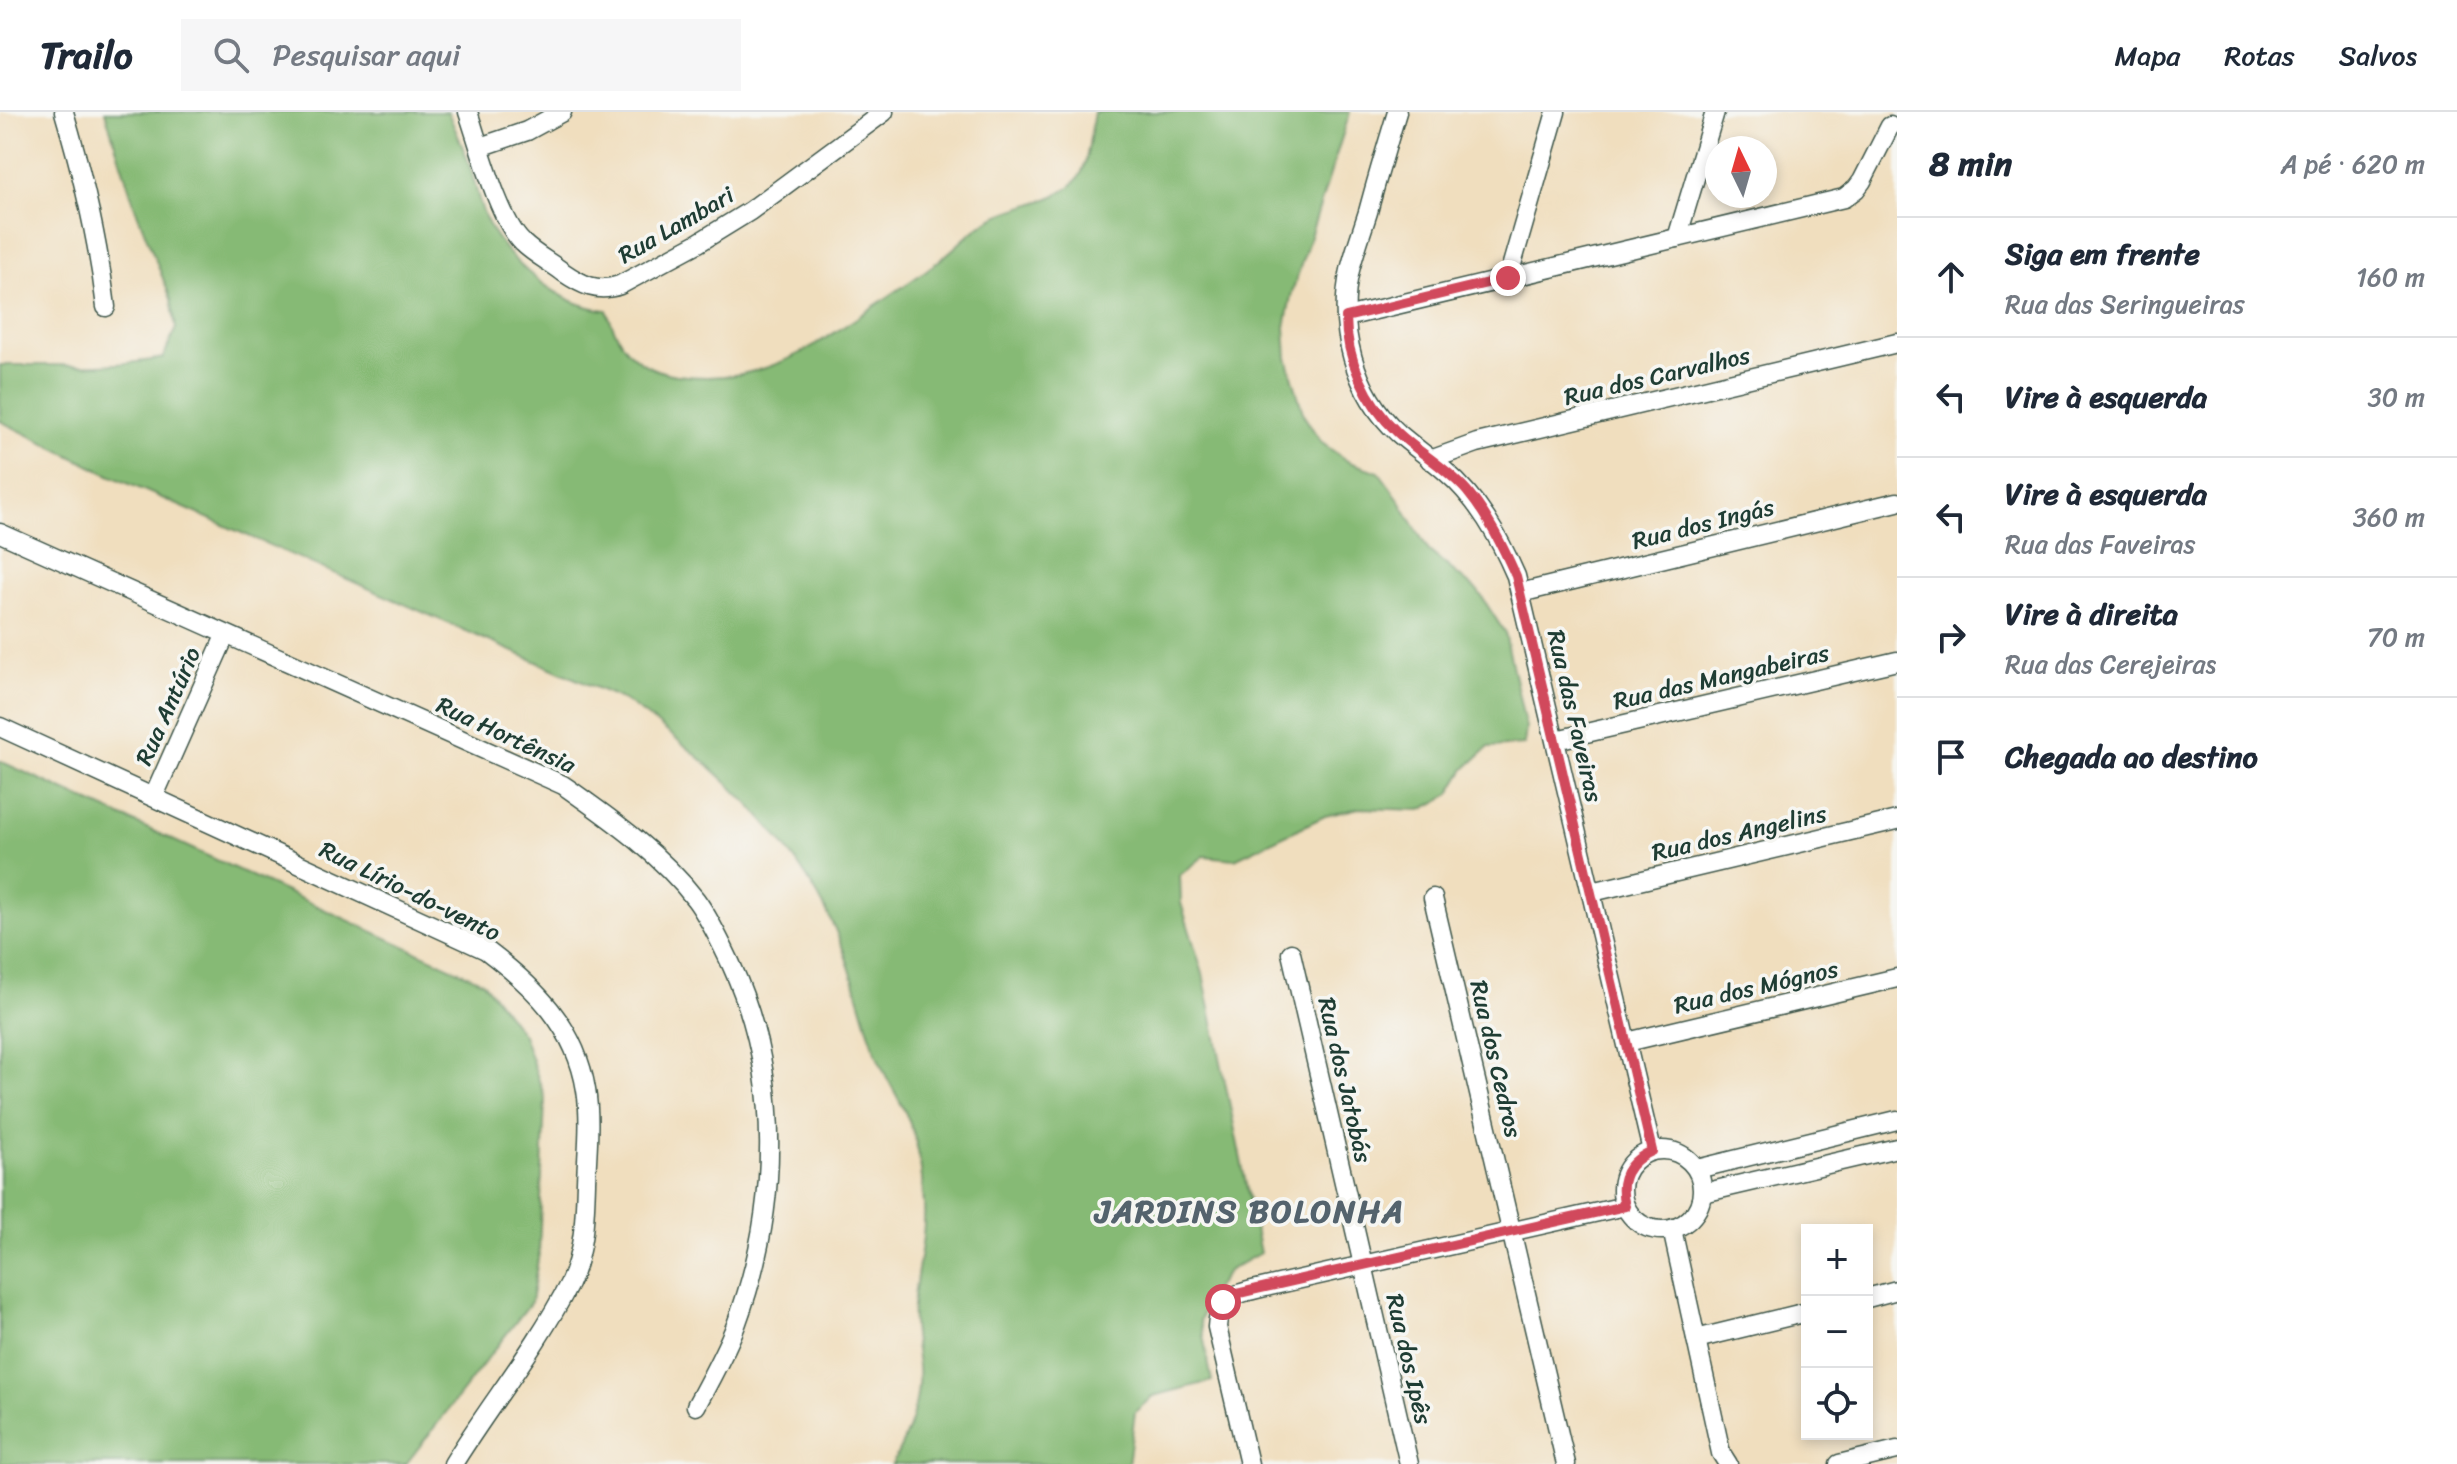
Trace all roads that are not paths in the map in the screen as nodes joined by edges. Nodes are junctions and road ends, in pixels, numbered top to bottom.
1 (64, 112) edge
2 (468, 112) edge
3 (562, 112) edge
4 (884, 112) edge
5 (1397, 112) edge
6 (1556, 112) edge
7 (1715, 112) edge
8 (1890, 126) dead end
9 (480, 147) junction
10 (1677, 238) junction
11 (1508, 278) junction
12 (106, 307) dead end
13 (1346, 317) junction
14 (1897, 343) edge
15 (1430, 460) junction
16 (1897, 502) edge
17 (0, 533) edge
18 (1520, 593) junction
19 (225, 636) junction
20 (1897, 661) edge
21 (0, 727) edge
22 (1556, 740) junction
23 (154, 796) junction
24 (1897, 820) edge
25 (1592, 892) junction
26 (1433, 898) dead end
27 (1291, 953) dead end
28 (1897, 978) edge
29 (1627, 1042) junction
30 (1897, 1120) edge
31 (1897, 1148) edge
32 (1652, 1151) junction
33 (1697, 1169) junction
34 (1703, 1193) junction
35 (1625, 1206) junction
36 (1672, 1229) junction
37 (1512, 1231) junction
38 (1362, 1265) junction
39 (1897, 1290) edge
40 (1873, 1296) edge
41 (1801, 1313) edge
42 (1696, 1339) junction
43 (696, 1406) dead end
44 (1897, 1450) edge
45 (453, 1464) edge
46 (1249, 1464) edge
47 (1409, 1464) edge
48 (1566, 1464) edge
49 (1728, 1464) edge
50 (1839, 1464) edge

1 - 12 street
2 - 9 street, Rua Lambari
3 - 9 street
4 - 9 street, Rua Lambari
5 - 13 street, Rua das Faveiras
6 - 11 street
7 - 10 street
8 - 10 street
10 - 11 street
11 - 13 street
13 - 15 street, Rua das Faveiras
14 - 15 street, Rua dos Carvalhos
15 - 18 street, Rua das Faveiras
16 - 18 street, Rua dos Ingás
17 - 19 street, Rua Hortênsia
18 - 22 street, Rua das Faveiras
19 - 23 street, Rua Antúrio
19 - 43 street, Rua Hortênsia
20 - 22 street, Rua das Mangabeiras
21 - 23 street, Rua Lírio-do-vento
22 - 25 street, Rua das Faveiras
23 - 45 street, Rua Lírio-do-vento
24 - 25 street, Rua dos Angelins
25 - 29 street, Rua das Faveiras
26 - 37 street, Rua dos Cedros
27 - 38 street, Rua dos Jatobás
28 - 29 street, Rua dos Mógnos
29 - 32 street, Rua das Faveiras
30 - 33 street
31 - 34 street
32 - 33 street
32 - 35 street
33 - 34 street
34 - 36 street
35 - 36 street
35 - 37 street
36 - 42 street
37 - 38 street
37 - 48 street, Rua dos Cedros
38 - 46 street
38 - 47 street, Rua dos Ipês
39 - 40 street
41 - 42 street
42 - 49 street
44 - 50 street

